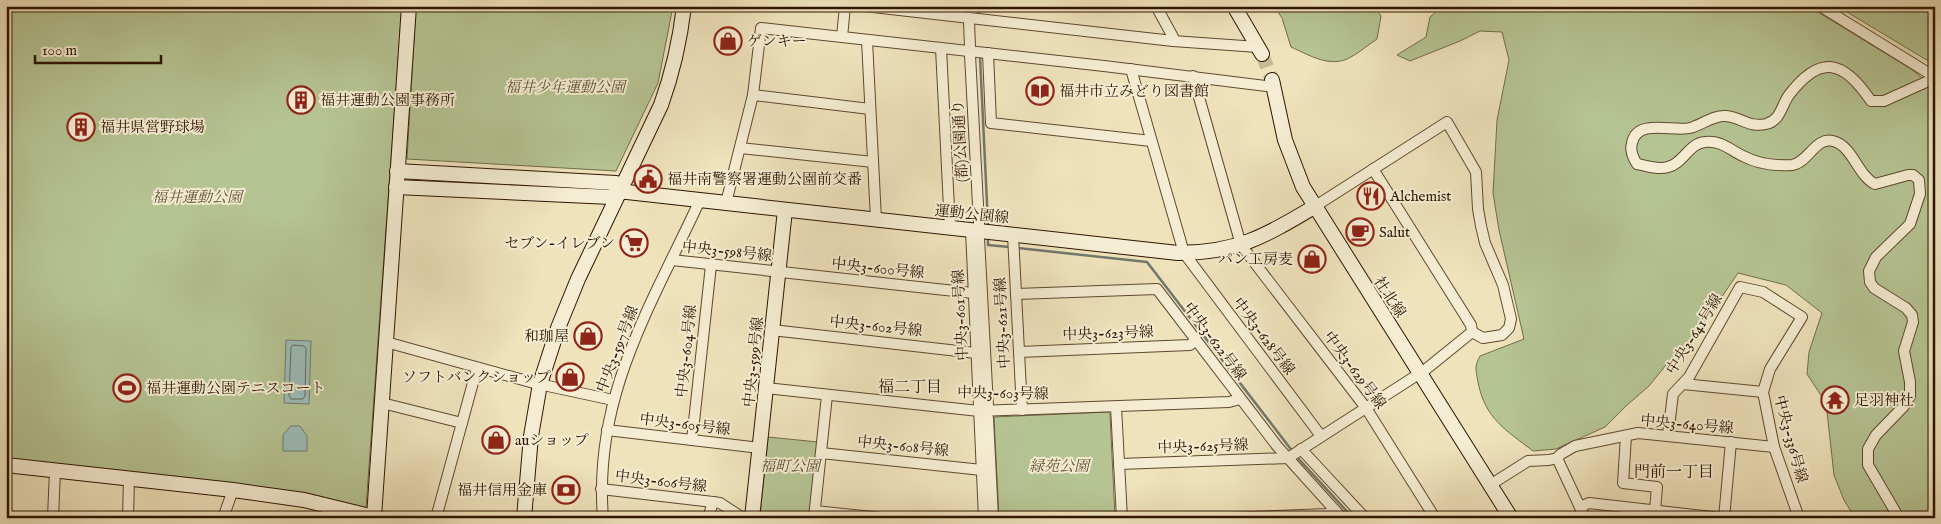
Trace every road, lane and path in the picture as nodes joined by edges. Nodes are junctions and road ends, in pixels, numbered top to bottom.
1 (409, 6) edge
2 (684, 6) edge
3 (845, 6) edge
4 (864, 6) edge
5 (1156, 6) edge
6 (1234, 6) edge
7 (1820, 6) edge
8 (935, 10) edge
9 (969, 14) edge
10 (842, 37) junction
11 (867, 40) junction
12 (1173, 41) junction
13 (941, 48) junction
14 (1260, 51) joint
15 (988, 53) junction
16 (1131, 69) junction
17 (1193, 76) junction
18 (1935, 78) edge
19 (1273, 83) joint
20 (753, 95) junction
21 (870, 109) junction
22 (1151, 141) junction
23 (740, 148) junction
24 (873, 162) junction
25 (1373, 169) junction
26 (397, 171) junction
27 (396, 187) junction
28 (618, 191) junction
29 (700, 200) junction
30 (726, 203) junction
31 (1314, 207) junction
32 (785, 210) junction
33 (876, 220) junction
34 (950, 228) junction
35 (976, 231) junction
36 (1013, 235) junction
37 (1241, 245) junction
38 (1184, 253) junction
39 (672, 260) junction
40 (711, 265) junction
41 (779, 272) junction
42 (973, 294) junction
43 (1016, 294) junction
44 (1802, 316) joint
45 (772, 330) junction
46 (1472, 332) junction
47 (1196, 340) junction
48 (386, 342) junction
49 (1019, 352) junction
50 (976, 353) junction
51 (477, 368) junction
52 (1420, 373) junction
53 (540, 384) junction
54 (1683, 384) junction
55 (766, 388) junction
56 (1763, 392) junction
57 (827, 395) junction
58 (1240, 399) junction
59 (613, 400) junction
60 (382, 403) junction
61 (1116, 407) junction
62 (983, 408) junction
63 (1366, 408) junction
64 (1022, 410) junction
65 (988, 418) dead end
66 (462, 423) junction
67 (607, 430) junction
68 (1668, 435) junction
69 (1321, 436) junction
70 (1626, 436) junction
71 (692, 440) junction
72 (1731, 442) junction
73 (1774, 447) junction
74 (760, 448) junction
75 (822, 453) junction
76 (1294, 453) junction
77 (1556, 458) junction
78 (1119, 464) junction
79 (6, 465) edge
80 (55, 470) junction
81 (982, 470) junction
82 (129, 478) junction
83 (1490, 484) junction
84 (601, 489) junction
85 (232, 490) junction
86 (713, 502) junction
87 (1580, 507) junction
88 (1655, 511) junction
89 (814, 514) edge
90 (1339, 514) edge
91 (365, 516) edge
92 (1678, 516) edge
93 (1256, 517) edge
94 (52, 518) edge
95 (128, 518) edge
96 (223, 518) edge
97 (436, 518) edge
98 (524, 518) edge
99 (603, 518) edge
100 (708, 518) edge
101 (743, 518) edge
102 (752, 518) edge
103 (882, 518) edge
104 (984, 518) edge
105 (993, 518) edge
106 (1122, 518) edge
107 (1229, 518) edge
108 (1365, 518) edge
109 (1435, 518) edge
110 (1511, 518) edge
111 (1586, 518) edge
112 (1722, 518) edge
113 (1799, 518) edge
114 (1899, 518) edge

1 - 26 street
2 - 28 street
3 - 10 street
4 - 8 street
5 - 12 street
6 - 14 street
7 - 18 street
8 - 12 street
9 - 35 street, (都)公園通り
10 - 11 street
10 - 20 street
11 - 13 street
11 - 21 street
12 - 14 street
13 - 15 street
13 - 34 street
15 - 16 street
15 - 22 street
16 - 17 street
16 - 22 street
17 - 19 street
17 - 37 street
18 - 114 street
19 - 31 street, 社北線
20 - 21 street
20 - 23 street
21 - 24 street
22 - 38 street
23 - 24 street
23 - 30 street
24 - 33 street
25 - 31 street
25 - 46 street
25 - 46 street
26 - 27 street
26 - 28 street
27 - 28 street
27 - 48 street
28 - 29 street, 運動公園線
28 - 53 street
29 - 30 street, 運動公園線
29 - 39 street, 中央3-597号線
30 - 32 street, 運動公園線
31 - 37 street, 運動公園線
31 - 52 street, 社北線
32 - 33 street, 運動公園線
32 - 41 street, 中央3-599号線
33 - 34 street, 運動公園線
34 - 35 street, 運動公園線
35 - 36 street, 運動公園線
35 - 42 street, 中央3-601号線
35 - 62 street, (都)公園通り
36 - 38 street, 運動公園線
36 - 43 street, 中央3-621号線
37 - 38 street, 運動公園線
37 - 63 street, 中央3-629号線
38 - 69 street, 中央3-628号線
39 - 40 street, 中央3-598号線
39 - 59 street, 中央3-597号線
40 - 41 street, 中央3-598号線
40 - 71 street, 中央3-604号線
41 - 42 street, 中央3-600号線
41 - 45 street, 中央3-599号線
42 - 50 street, 中央3-601号線
43 - 47 street, 中央3-622号線
43 - 49 street, 中央3-621号線
44 - 54 street, 中央3-641号線
44 - 56 street, 中央3-336号線
45 - 50 street, 中央3-602号線
45 - 55 street, 中央3-599号線
46 - 52 street
47 - 49 street, 中央3-623号線
47 - 58 street, 中央3-622号線
48 - 51 street
48 - 60 street
49 - 64 street, 中央3-621号線
50 - 62 street, 中央3-601号線
51 - 53 street
51 - 66 street
52 - 63 street
52 - 83 street, 社北線
53 - 59 street
53 - 98 street
54 - 56 street
54 - 68 street, 中央3-641号線
55 - 57 street, 中央3-603号線
55 - 74 street, 中央3-599号線
56 - 73 street, 中央3-336号線
57 - 62 street, 中央3-603号線
57 - 75 street
58 - 61 street, 中央3-603号線
58 - 76 street, 中央3-622号線
59 - 67 street, 中央3-597号線
60 - 66 street
60 - 91 street
61 - 64 street, 中央3-603号線
61 - 78 street
62 - 64 street, 中央3-603号線
62 - 81 street, 中央3-601号線
63 - 69 street
63 - 109 street, 中央3-629号線
65 - 105 street
66 - 97 street
67 - 71 street, 中央3-605号線
67 - 84 street, 中央3-597号線
68 - 70 street, 中央3-640号線
68 - 72 street, 中央3-640号線
69 - 76 street
70 - 77 street, 中央3-640号線
70 - 88 street
71 - 74 street, 中央3-605号線
72 - 73 street, 中央3-640号線
72 - 112 street
73 - 113 street, 中央3-336号線
74 - 102 street, 中央3-599号線
75 - 81 street, 中央3-608号線
75 - 89 street
76 - 78 street, 中央3-625号線
76 - 90 street, 中央3-622号線
76 - 108 street
77 - 83 street, 中央3-640号線
77 - 87 street
78 - 106 street
79 - 80 street
80 - 82 street
80 - 94 street
81 - 104 street, 中央3-601号線
82 - 85 street
82 - 95 street
83 - 110 street, 社北線
84 - 86 street, 中央3-606号線
84 - 99 street, 中央3-597号線
85 - 91 street
85 - 96 street
86 - 100 street
86 - 101 street, 中央3-606号線
87 - 88 street
87 - 111 street
88 - 92 street
89 - 103 street
90 - 93 street
92 - 112 street
93 - 107 street

